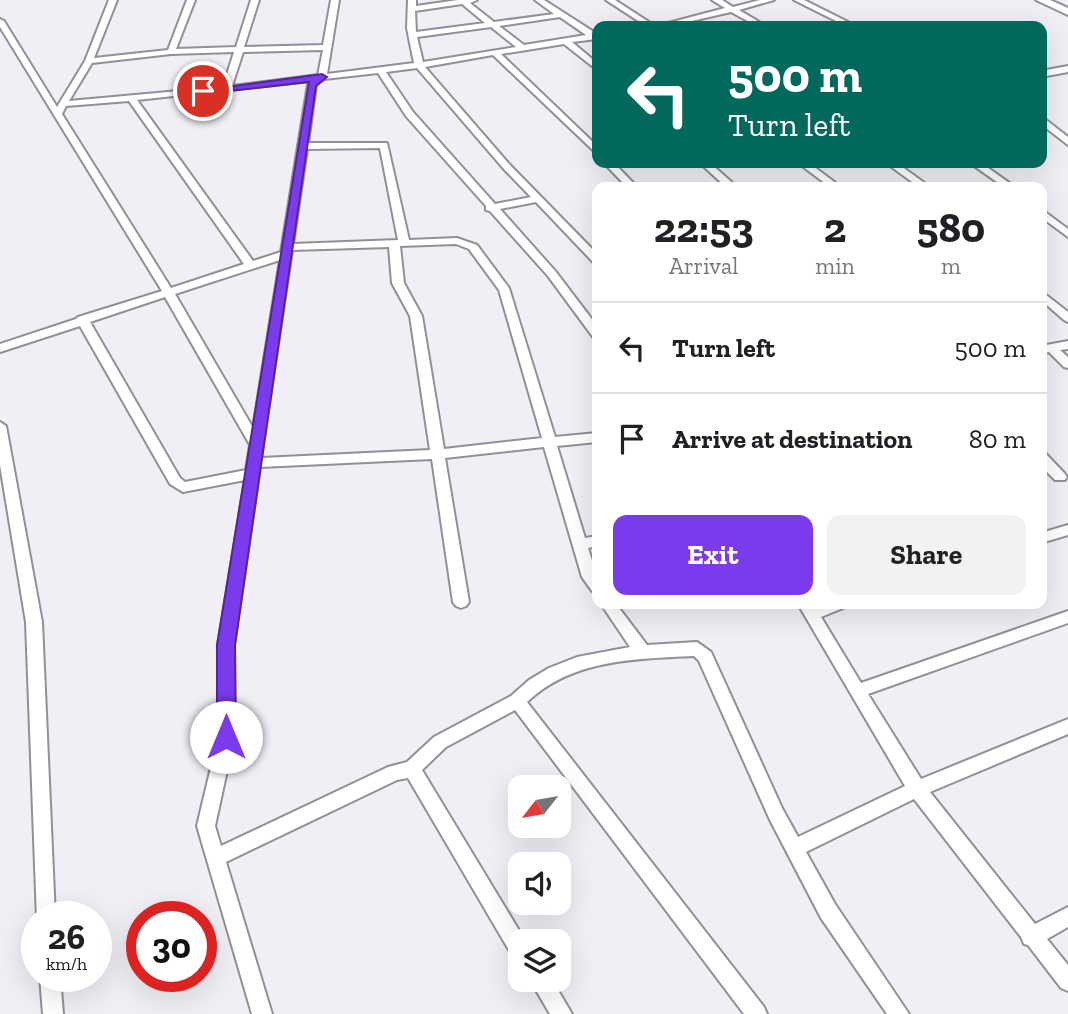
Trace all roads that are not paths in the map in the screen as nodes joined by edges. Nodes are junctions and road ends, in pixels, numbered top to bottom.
1 (113, 0) edge
2 (191, 0) edge
3 (255, 0) edge
4 (335, 0) edge
5 (475, 0) edge
6 (539, 0) edge
7 (610, 0) edge
8 (716, 0) edge
9 (770, 0) edge
10 (797, 0) edge
11 (1041, 0) edge
12 (464, 2) junction
13 (412, 5) edge
14 (732, 9) junction
15 (1068, 12) edge
16 (560, 15) junction
17 (690, 19) junction
18 (0, 21) edge
19 (643, 21) edge
20 (682, 21) edge
21 (693, 21) edge
22 (753, 21) edge
23 (841, 21) edge
24 (491, 25) junction
25 (592, 34) edge
26 (412, 35) junction
27 (592, 37) edge
28 (566, 41) junction
29 (327, 47) junction
30 (521, 47) junction
31 (239, 50) junction
32 (171, 52) junction
33 (494, 52) junction
34 (89, 61) junction
35 (592, 64) edge
36 (419, 65) junction
37 (381, 70) junction
38 (1063, 70) edge
39 (322, 77) junction
40 (1068, 79) edge
41 (227, 89) junction
42 (131, 97) junction
43 (64, 104) junction
44 (57, 114) junction
45 (1047, 124) edge
46 (1068, 142) edge
47 (302, 146) junction
48 (592, 146) edge
49 (614, 168) edge
50 (711, 168) edge
51 (810, 168) edge
52 (898, 168) edge
53 (982, 168) edge
54 (627, 182) edge
55 (726, 182) edge
56 (829, 182) edge
57 (918, 182) edge
58 (1003, 182) edge
59 (538, 199) junction
60 (490, 208) junction
61 (1047, 218) edge
62 (1068, 234) edge
63 (399, 243) junction
64 (286, 251) junction
65 (592, 255) edge
66 (250, 265) junction
67 (169, 294) junction
68 (1047, 299) edge
69 (1068, 318) edge
70 (82, 319) junction
71 (592, 327) edge
72 (1068, 345) edge
73 (0, 348) edge
74 (1047, 349) edge
75 (1047, 350) edge
76 (1068, 363) edge
77 (0, 426) edge
78 (592, 438) edge
79 (550, 443) junction
80 (257, 446) junction
81 (438, 454) junction
82 (1047, 463) edge
83 (253, 468) junction
84 (1065, 480) edge
85 (1068, 530) edge
86 (1047, 536) edge
87 (592, 542) edge
88 (579, 544) junction
89 (592, 581) edge
90 (461, 602) dead end
91 (612, 609) edge
92 (809, 609) edge
93 (1068, 617) edge
94 (643, 653) junction
95 (857, 691) junction
96 (517, 701) junction
97 (1068, 726) edge
98 (412, 769) junction
99 (917, 789) junction
100 (794, 848) junction
101 (215, 858) junction
102 (45, 901) edge
103 (1068, 917) edge
104 (508, 930) edge
105 (1031, 937) junction
106 (1068, 981) edge
107 (51, 992) edge
108 (548, 992) edge
109 (52, 1014) edge
110 (262, 1014) edge
111 (562, 1014) edge
112 (757, 1014) edge
113 (899, 1014) edge

1 - 34 street
2 - 32 street
3 - 31 street
4 - 29 street
5 - 12 street
6 - 16 street
7 - 19 street
8 - 14 street
9 - 14 street
10 - 23 street
11 - 15 street
12 - 13 street
12 - 24 street
13 - 26 street
14 - 17 street
14 - 22 street
16 - 24 street
16 - 25 street
17 - 20 street
17 - 21 street
18 - 44 street
24 - 26 street
24 - 30 street
26 - 36 street
27 - 28 street
28 - 30 street
28 - 35 street
29 - 31 street
29 - 39 street
30 - 33 street
31 - 32 street
31 - 41 street
32 - 34 street
33 - 36 street
33 - 48 street
34 - 43 street
36 - 37 street
36 - 59 street
37 - 39 street
37 - 60 street
38 - 40 street
39 - 41 street
39 - 47 street
41 - 42 street
42 - 43 street
42 - 66 street
43 - 44 street
44 - 67 street
45 - 46 street
47 - 63 street
47 - 64 street
49 - 54 street
50 - 55 street
51 - 56 street
52 - 57 street
53 - 58 street
59 - 60 street
59 - 65 street
60 - 71 street
61 - 62 street
63 - 64 street
63 - 79 street
63 - 81 street
64 - 66 street
64 - 80 street
66 - 67 street
67 - 70 street
67 - 80 street
68 - 69 street
70 - 73 street
70 - 83 street
72 - 74 street
75 - 76 street
77 - 102 street
78 - 79 street
79 - 81 street
79 - 88 street
80 - 83 street
81 - 83 street
81 - 90 street
82 - 84 street
83 - 101 street
85 - 86 street
87 - 88 street
88 - 89 street
91 - 94 street
92 - 95 street
93 - 95 street
94 - 96 street
94 - 100 street
95 - 99 street
96 - 98 street
96 - 112 street
97 - 99 street
98 - 101 street
98 - 104 street
99 - 100 street
99 - 105 street
100 - 113 street
101 - 110 street
103 - 105 street
105 - 106 street
107 - 109 street
108 - 111 street

